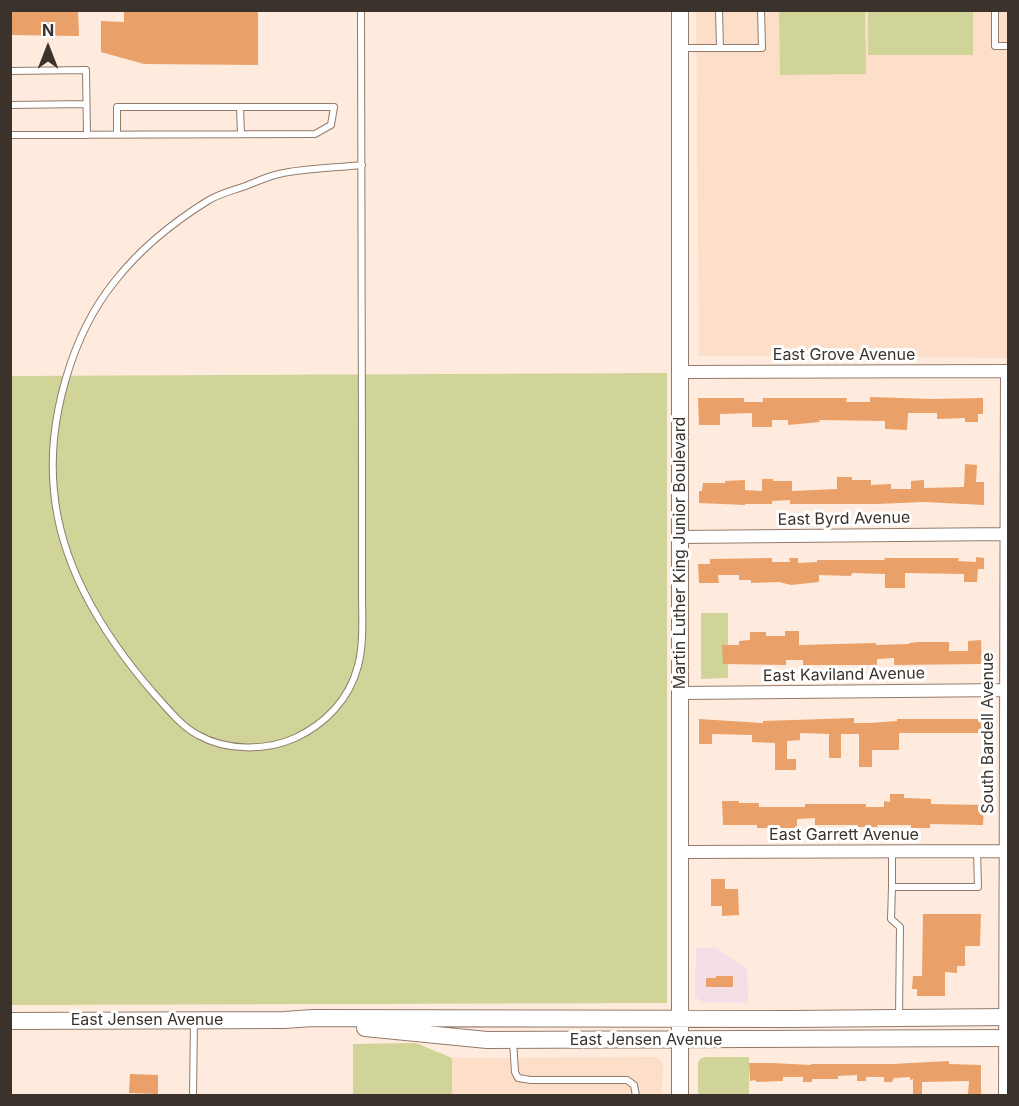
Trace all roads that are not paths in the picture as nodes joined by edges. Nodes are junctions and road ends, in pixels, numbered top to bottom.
1 (361, 10) edge
2 (680, 10) edge
3 (719, 10) edge
4 (761, 10) edge
5 (995, 10) edge
6 (1008, 46) edge
7 (680, 48) junction
8 (720, 48) junction
9 (10, 71) edge
10 (86, 104) junction
11 (10, 105) edge
12 (240, 107) junction
13 (241, 134) junction
14 (10, 135) edge
15 (87, 135) junction
16 (117, 135) junction
17 (362, 165) junction
18 (1007, 371) edge
19 (680, 372) junction
20 (1007, 534) edge
21 (680, 537) junction
22 (1006, 690) edge
23 (680, 693) junction
24 (892, 851) junction
25 (977, 851) junction
26 (1006, 851) edge
27 (680, 852) junction
28 (892, 887) junction
29 (1006, 1017) edge
30 (899, 1018) junction
31 (681, 1019) junction
32 (194, 1020) junction
33 (284, 1020) junction
34 (10, 1021) edge
35 (1006, 1038) edge
36 (681, 1040) junction
37 (513, 1041) junction
38 (193, 1095) edge
39 (636, 1095) edge
40 (681, 1095) edge
41 (1005, 1095) edge

1 - 17 lane
2 - 7 street, Martin Luther King Junior Boulevard
3 - 8 lane
4 - 8 lane
5 - 6 lane
7 - 8 lane
7 - 19 street, Martin Luther King Junior Boulevard
9 - 10 lane
10 - 11 lane
10 - 15 lane
12 - 13 lane
12 - 13 lane
12 - 16 lane
13 - 16 lane
14 - 15 lane
15 - 16 lane
17 - 17 lane
18 - 19 street, East Grove Avenue
18 - 20 street, South Bardell Avenue
19 - 21 street, Martin Luther King Junior Boulevard
20 - 21 street, East Byrd Avenue
20 - 22 street, South Bardell Avenue
21 - 23 street, Martin Luther King Junior Boulevard
22 - 23 street, East Kaviland Avenue
22 - 26 street, South Bardell Avenue
23 - 27 street, Martin Luther King Junior Boulevard
24 - 25 street, East Garrett Avenue
24 - 27 street, East Garrett Avenue
24 - 28 lane
25 - 26 street, East Garrett Avenue
25 - 28 lane
26 - 29 street, South Bardell Avenue
27 - 31 street, Martin Luther King Junior Boulevard
28 - 30 lane
29 - 30 street, East Jensen Avenue
29 - 35 street, South Bardell Avenue
30 - 31 street, East Jensen Avenue
31 - 33 street, East Jensen Avenue
31 - 36 street, Martin Luther King Junior Boulevard
32 - 33 street, East Jensen Avenue
32 - 34 street, East Jensen Avenue
32 - 38 lane
33 - 37 street, East Jensen Avenue
35 - 36 street, East Jensen Avenue
35 - 41 street, South Bardell Avenue
36 - 37 street, East Jensen Avenue
36 - 40 street, Martin Luther King Junior Boulevard
37 - 39 lane

